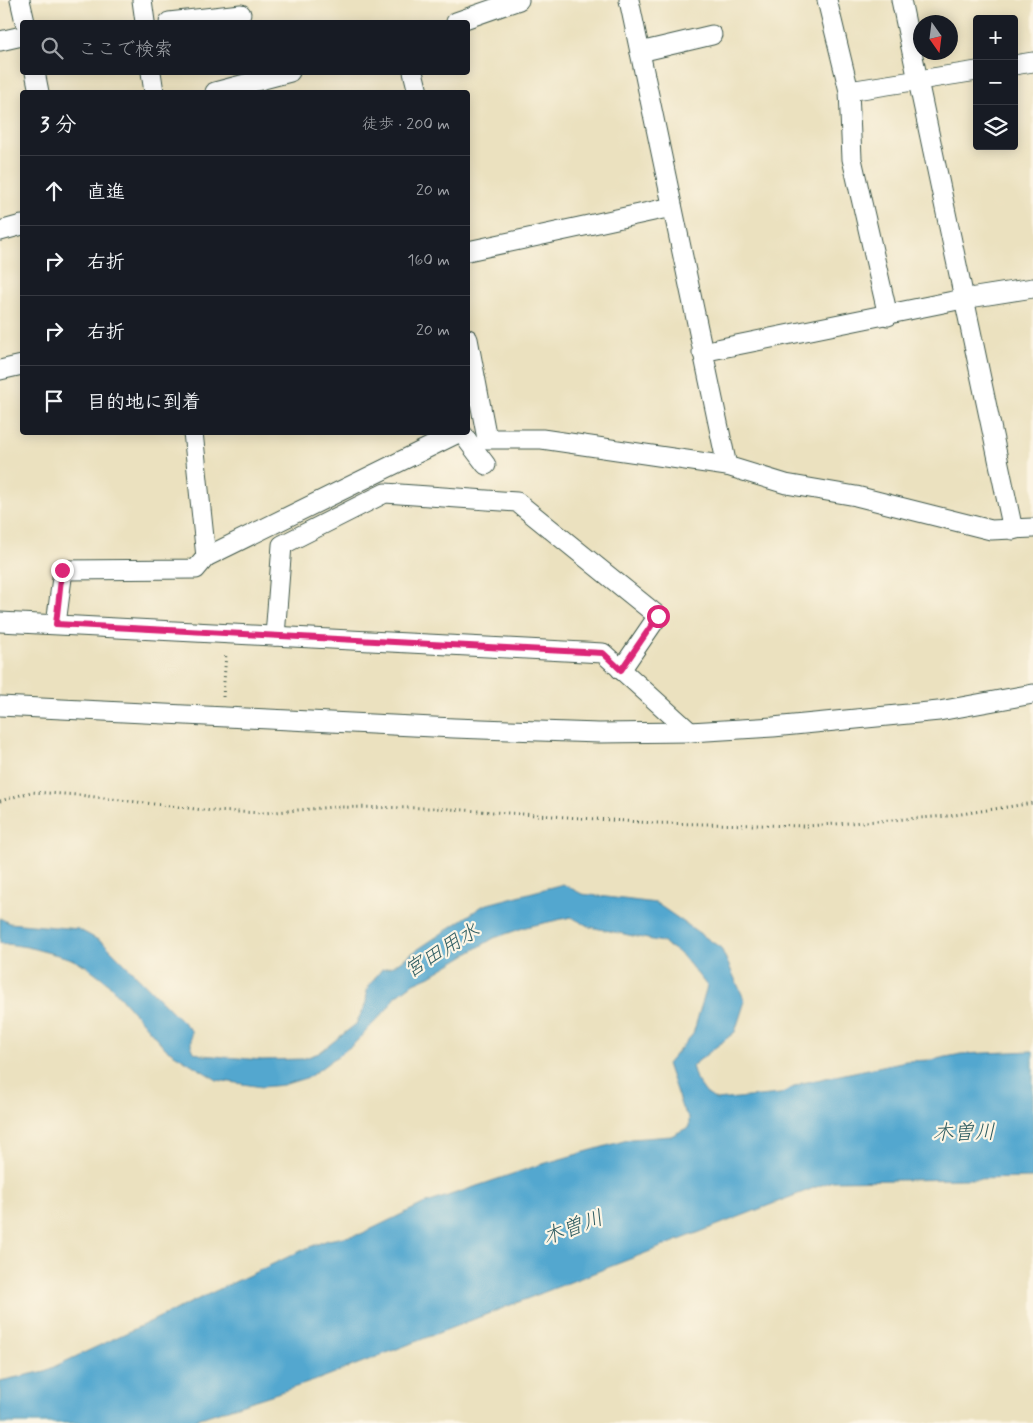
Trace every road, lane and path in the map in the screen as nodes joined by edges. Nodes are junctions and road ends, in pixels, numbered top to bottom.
1 (20, 0) edge
2 (142, 0) edge
3 (629, 0) edge
4 (827, 0) edge
5 (901, 0) edge
6 (511, 1) edge
7 (241, 14) dead end
8 (25, 20) edge
9 (145, 20) edge
10 (188, 20) edge
11 (461, 20) edge
12 (712, 35) dead end
13 (20, 36) edge
14 (0, 41) edge
15 (640, 52) junction
16 (1033, 62) edge
17 (1018, 64) edge
18 (973, 72) edge
19 (36, 75) edge
20 (151, 75) edge
21 (279, 75) edge
22 (414, 75) edge
23 (917, 80) junction
24 (39, 90) edge
25 (154, 90) edge
26 (222, 90) edge
27 (418, 90) edge
28 (849, 90) junction
29 (672, 207) junction
30 (20, 226) edge
31 (0, 231) edge
32 (470, 251) edge
33 (1033, 288) edge
34 (963, 299) junction
35 (888, 316) junction
36 (470, 350) edge
37 (702, 352) junction
38 (20, 365) edge
39 (0, 370) edge
40 (193, 435) edge
41 (454, 435) edge
42 (462, 435) edge
43 (486, 465) dead end
44 (727, 466) junction
45 (1033, 528) edge
46 (1013, 530) junction
47 (206, 557) junction
48 (0, 622) edge
49 (56, 624) junction
50 (227, 633) junction
51 (275, 636) junction
52 (621, 670) junction
53 (1033, 694) edge
54 (0, 706) edge
55 (222, 718) junction
56 (690, 732) junction
57 (0, 802) edge
58 (1033, 803) edge

1 - 8 street
2 - 9 street
3 - 15 street
4 - 28 street
5 - 23 street
6 - 11 street
7 - 10 street
12 - 15 street
13 - 14 street
15 - 29 street
16 - 17 street
18 - 23 street
19 - 24 street
20 - 25 street
21 - 26 street
22 - 27 street
23 - 28 street
23 - 34 street
28 - 35 street
29 - 32 street
29 - 37 street
30 - 31 street
33 - 34 street
34 - 35 street
34 - 46 street
35 - 37 street
36 - 44 street
37 - 44 street
38 - 39 street
40 - 47 street
41 - 47 street
42 - 43 street
44 - 46 street
45 - 46 street
47 - 49 street
48 - 49 street
49 - 50 street
50 - 51 street
50 - 55 path
51 - 52 street
51 - 52 street
52 - 56 street
53 - 56 street
54 - 55 street
55 - 56 street
57 - 58 path

